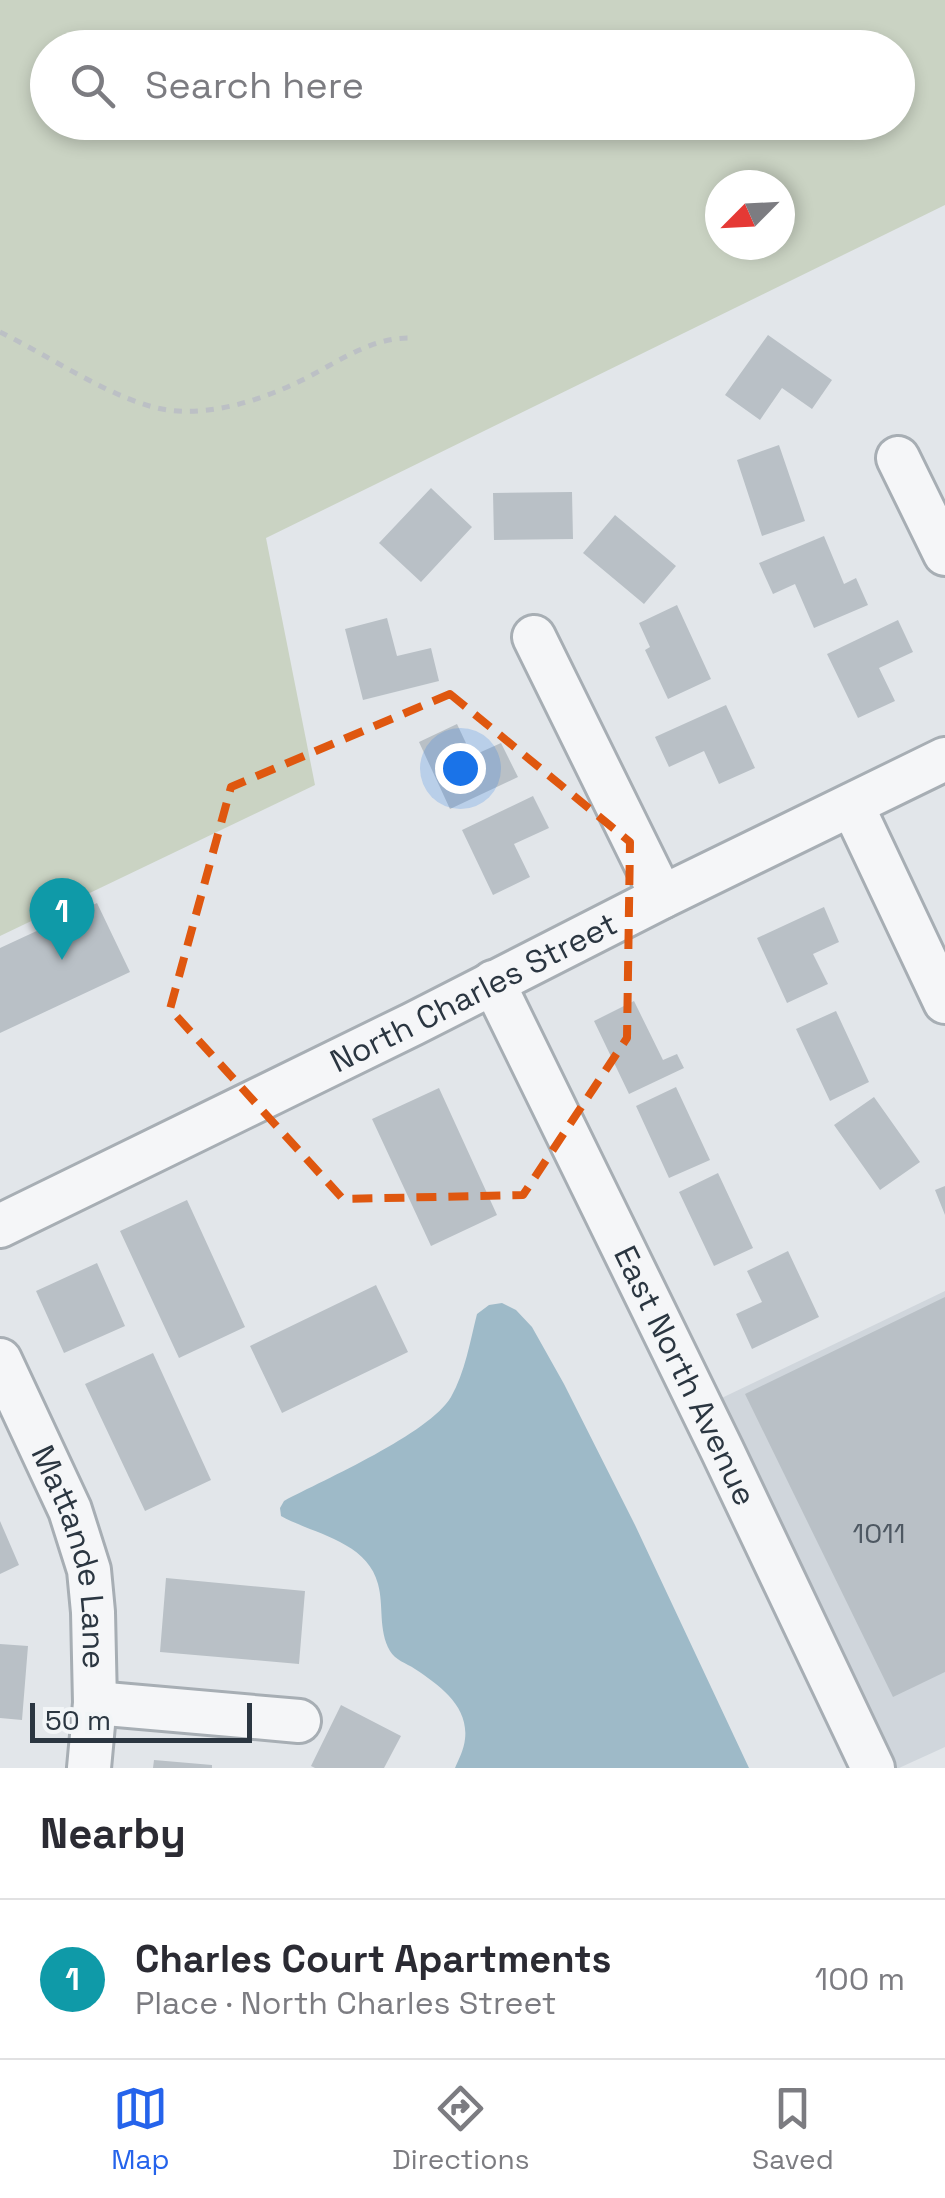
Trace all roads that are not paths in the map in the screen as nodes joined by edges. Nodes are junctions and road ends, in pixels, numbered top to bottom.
1 (898, 458) dead end
2 (945, 554) edge
3 (534, 636) dead end
4 (945, 760) edge
5 (852, 806) junction
6 (662, 897) junction
7 (493, 982) junction
8 (945, 1002) edge
9 (0, 1226) edge
10 (0, 1360) edge
11 (94, 1703) junction
12 (300, 1721) dead end
13 (88, 1768) edge
14 (873, 1768) edge

1 - 2 street
3 - 6 street
4 - 5 street, North Charles Street
5 - 6 street, North Charles Street
5 - 8 street
6 - 7 street, North Charles Street
7 - 9 street, North Charles Street
7 - 14 street, East North Avenue
10 - 11 street, Mattande Lane
11 - 12 street
11 - 13 street, Mattande Lane

